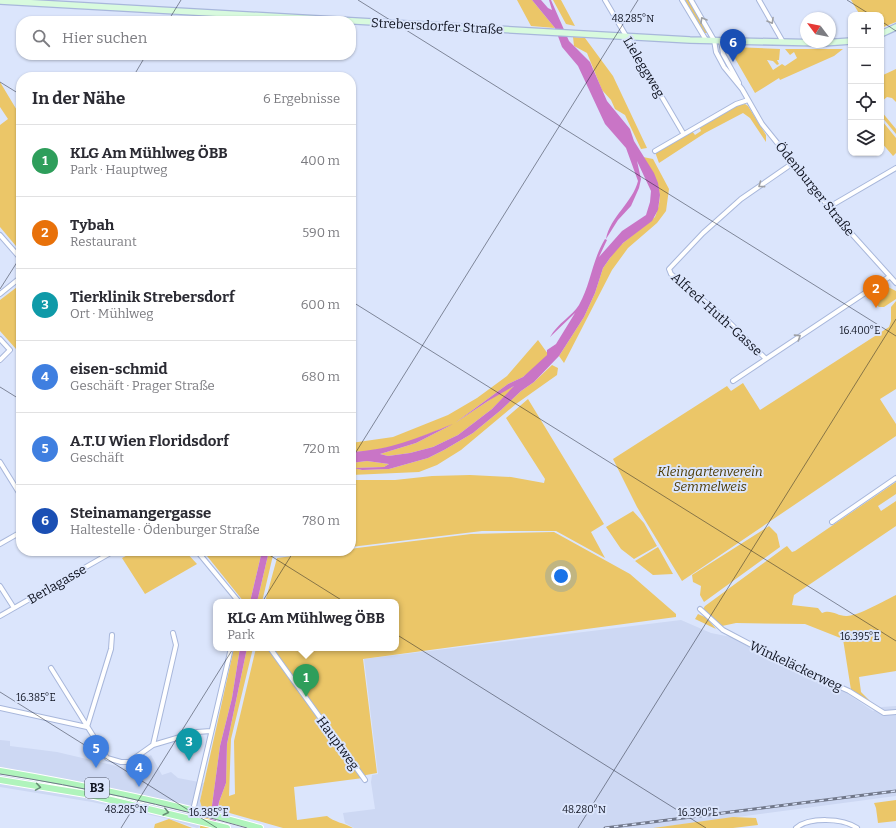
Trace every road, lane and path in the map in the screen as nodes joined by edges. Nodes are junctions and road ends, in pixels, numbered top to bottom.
1 (604, 0) edge
2 (682, 0) edge
3 (691, 0) edge
4 (759, 0) edge
5 (0, 1) edge
6 (272, 16) edge
7 (356, 21) edge
8 (896, 27) edge
9 (884, 33) edge
10 (626, 36) junction
11 (706, 40) junction
12 (714, 40) junction
13 (721, 40) junction
14 (848, 41) edge
15 (783, 42) junction
16 (742, 89) junction
17 (748, 100) junction
18 (683, 133) junction
19 (655, 151) dead end
20 (793, 163) junction
21 (896, 168) edge
22 (829, 207) junction
23 (0, 235) edge
24 (16, 253) edge
25 (890, 277) junction
26 (16, 281) edge
27 (896, 283) edge
28 (0, 294) edge
29 (0, 339) edge
30 (765, 358) junction
31 (0, 360) edge
32 (732, 381) dead end
33 (0, 462) edge
34 (896, 478) edge
35 (16, 488) edge
36 (832, 522) dead end
37 (16, 535) edge
38 (0, 544) edge
39 (105, 556) edge
40 (201, 556) edge
41 (0, 586) edge
42 (236, 599) edge
43 (14, 608) junction
44 (700, 609) dead end
45 (0, 616) edge
46 (173, 633) dead end
47 (112, 635) dead end
48 (229, 651) edge
49 (272, 651) edge
50 (51, 668) dead end
51 (0, 708) edge
52 (896, 712) edge
53 (87, 727) junction
54 (211, 731) junction
55 (153, 745) junction
56 (0, 771) edge
57 (0, 780) edge
58 (365, 780) dead end
59 (193, 810) junction
60 (191, 819) junction
61 (224, 827) edge
62 (260, 828) edge
63 (796, 828) edge
64 (857, 828) edge

1 - 10 street, Lieleggweg
2 - 11 street
12 -> 3 street, Ödenburger Straße
4 -> 15 street
5 - 6 street, Strebersdorfer Straße
7 - 10 street, Strebersdorfer Straße
8 - 9 street
10 - 11 street, Strebersdorfer Straße
10 - 18 street, Lieleggweg
11 - 12 street, Strebersdorfer Straße
12 - 13 street, Strebersdorfer Straße
12 - 16 street, Ödenburger Straße
13 - 15 street, Strebersdorfer Straße
13 - 16 street, Ödenburger Straße
14 - 15 street, Strebersdorfer Straße
16 - 17 street, Ödenburger Straße
17 - 18 street
17 - 20 street, Ödenburger Straße
18 - 19 street
20 - 22 street, Ödenburger Straße
20 -> 30 street, Alfred-Huth-Gasse
21 - 22 street
22 - 25 street, Ödenburger Straße
23 - 24 street
25 - 27 street, Ödenburger Straße
30 -> 25 street
26 - 28 street
29 - 31 street
30 - 32 street
33 - 35 street
34 - 36 street
37 - 38 street
39 - 43 street, Berlagasse
40 - 42 street
41 - 43 street
43 - 45 street, Berlagasse
44 - 52 street, Winkeläckerweg
46 - 55 street
47 - 53 street
48 - 54 street
49 - 58 street, Hauptweg
50 - 53 street
51 - 53 street
53 - 55 street
54 - 55 street
54 - 59 street
56 - 59 main road, B3
57 -> 60 main road, B3
59 - 60 street
59 - 62 main road, B3
60 - 61 main road, B3
63 - 64 street

